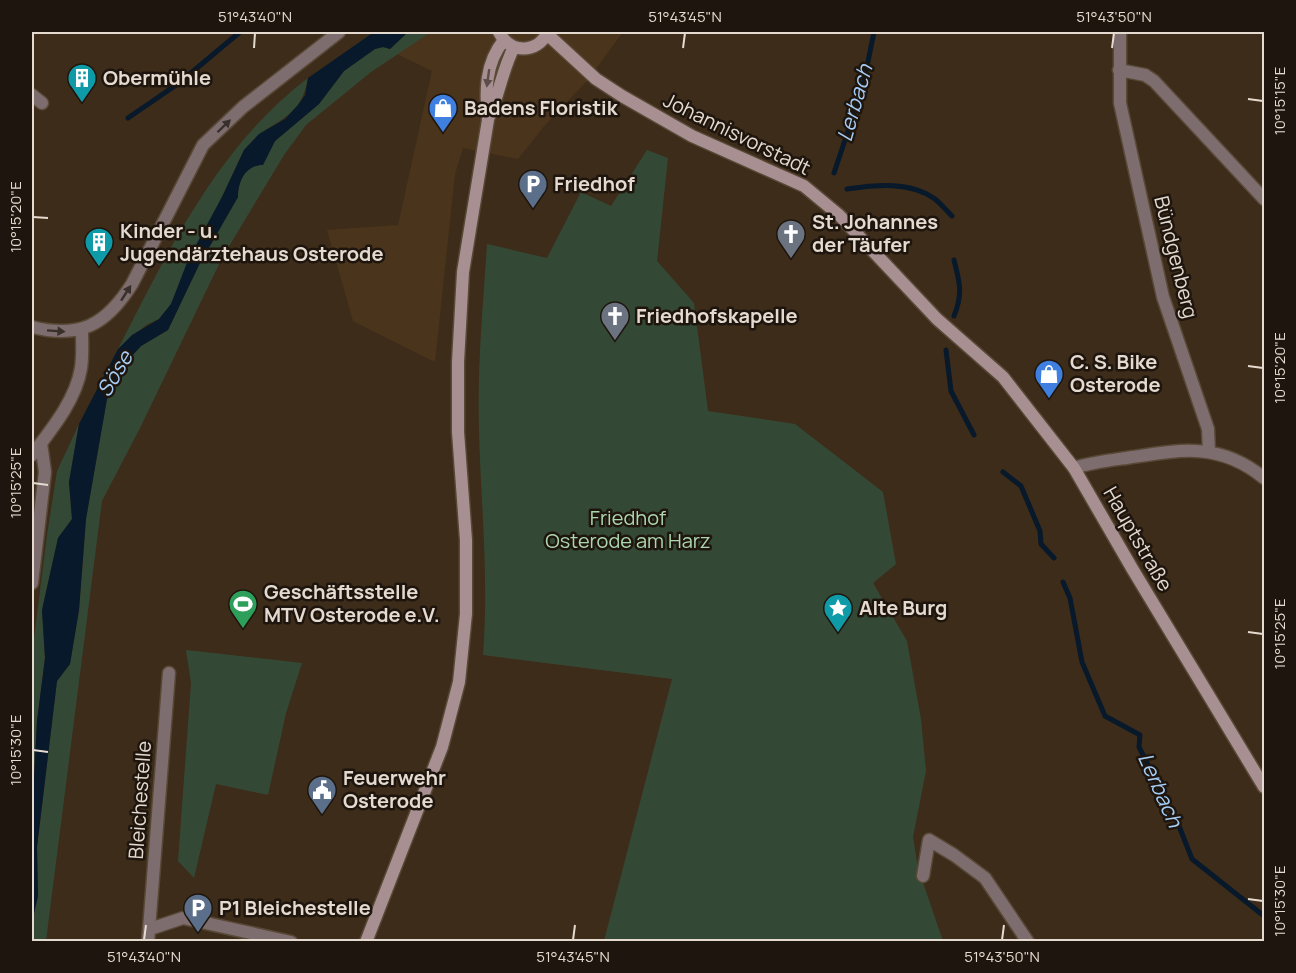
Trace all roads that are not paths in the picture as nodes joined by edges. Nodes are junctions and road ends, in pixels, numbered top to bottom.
1 (339, 32) edge
2 (1120, 32) edge
3 (548, 33) edge
4 (505, 40) edge
5 (1119, 70) junction
6 (32, 95) edge
7 (42, 103) dead end
8 (1264, 199) edge
9 (32, 327) edge
10 (82, 330) junction
11 (952, 331) joint
12 (41, 443) junction
13 (1209, 451) junction
14 (32, 455) edge
15 (1074, 468) junction
16 (1264, 478) edge
17 (32, 583) edge
18 (169, 672) dead end
19 (1264, 787) edge
20 (923, 876) dead end
21 (149, 935) edge
22 (291, 942) edge
23 (366, 942) edge
24 (1028, 942) edge

10 -> 1 street
2 - 5 street, Bündgenberg
3 - 4 street
3 - 11 street, Johannisvorstadt
4 - 23 street
5 - 8 street
5 - 13 street, Bündgenberg
6 - 7 street
9 -> 10 street
10 - 12 street
11 - 15 street, Hauptstraße
12 - 14 street
12 - 17 street
13 - 15 street
13 - 16 street
15 - 19 street, Hauptstraße
18 - 21 street, Bleichestelle
20 - 24 street
21 - 22 street, Bleichestelle

